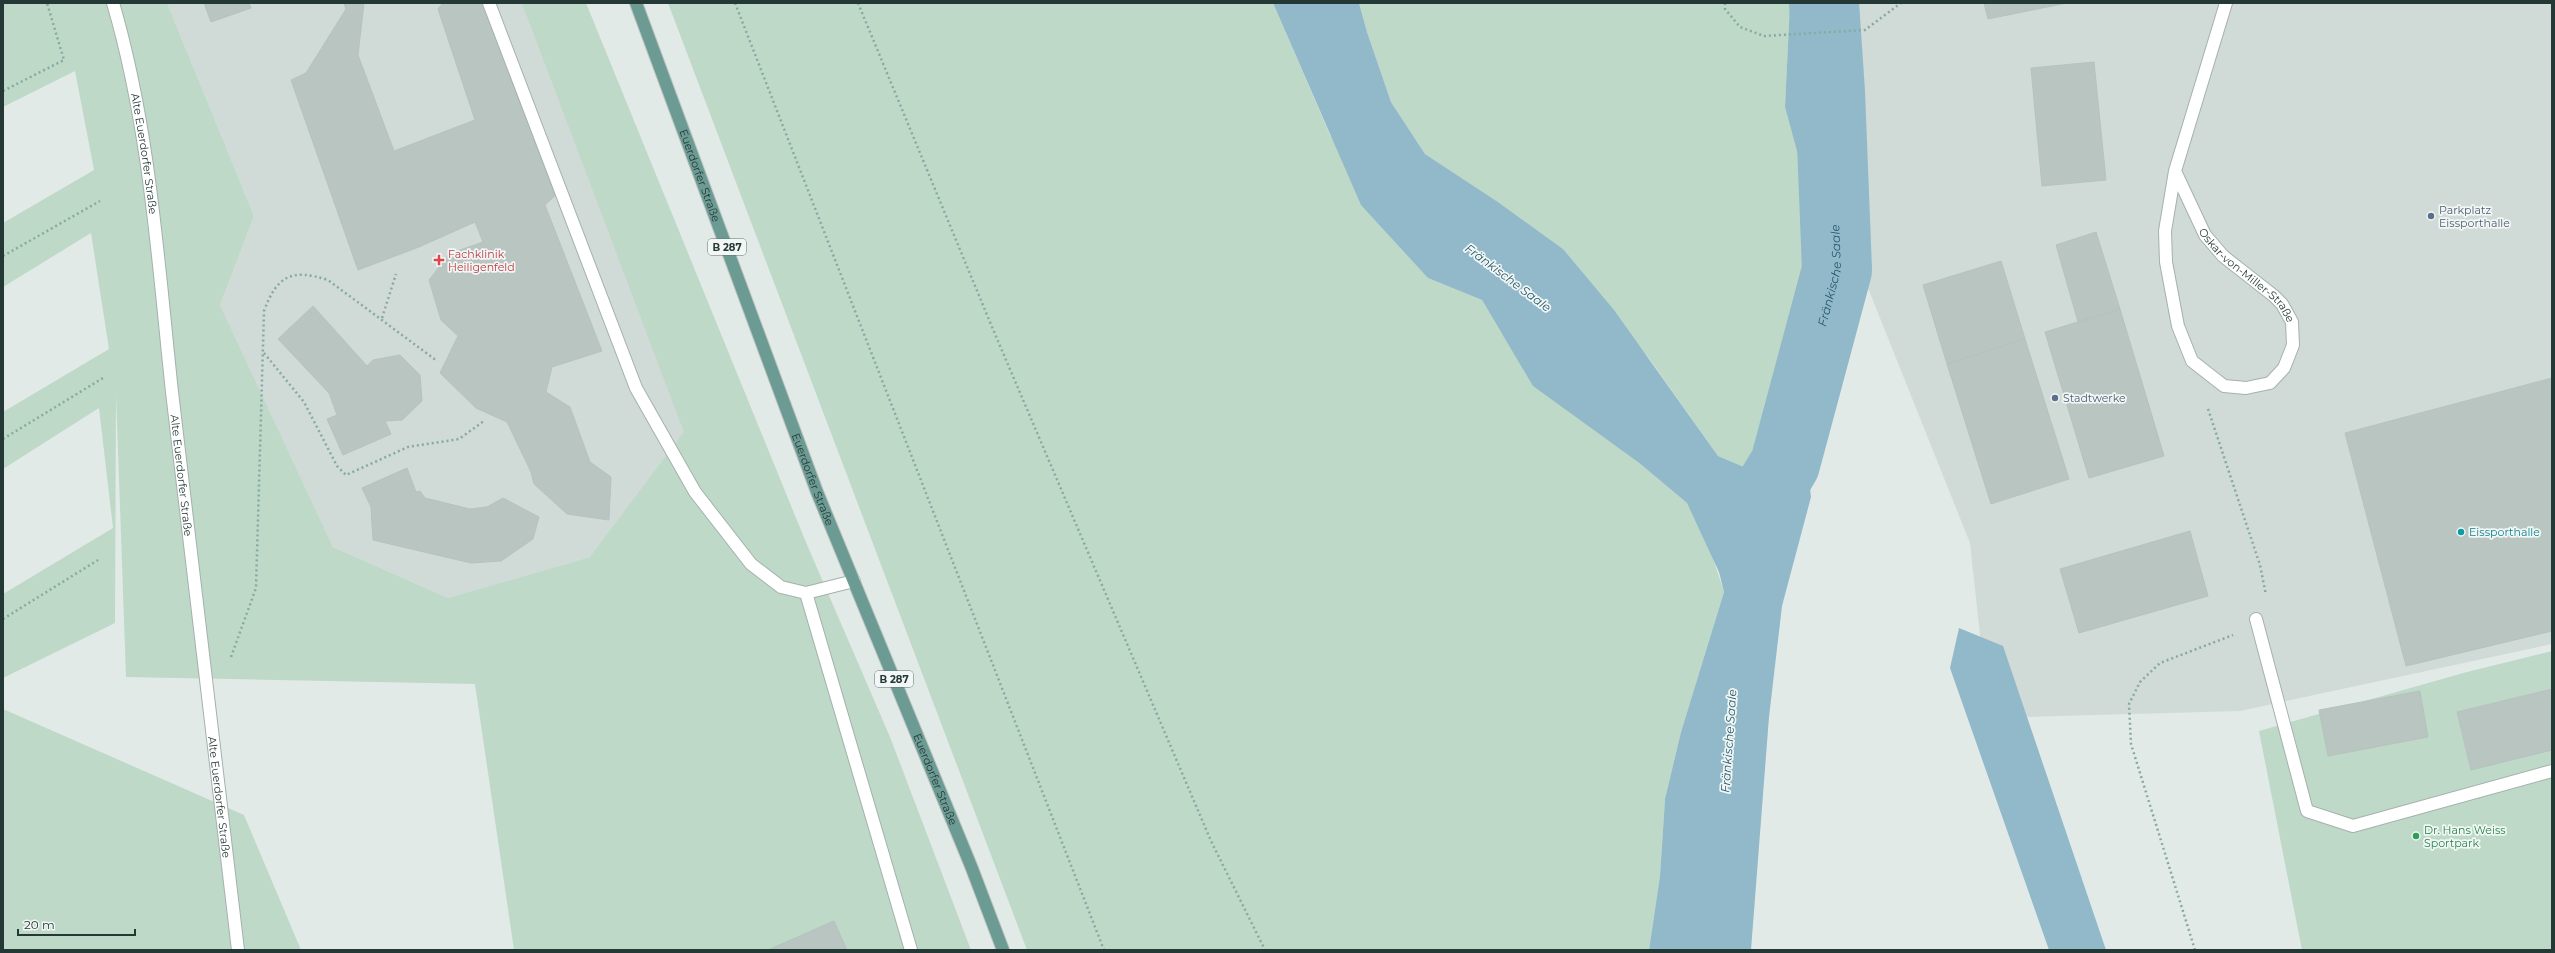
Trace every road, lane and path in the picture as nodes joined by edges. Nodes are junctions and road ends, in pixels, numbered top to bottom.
1 (47, 3) edge
2 (113, 3) edge
3 (489, 3) edge
4 (636, 3) edge
5 (735, 3) edge
6 (858, 3) edge
7 (1725, 3) edge
8 (1901, 3) edge
9 (2226, 3) edge
10 (3, 91) edge
11 (2175, 171) junction
12 (100, 201) dead end
13 (3, 256) edge
14 (396, 274) dead end
15 (382, 318) junction
16 (264, 353) junction
17 (437, 361) dead end
18 (103, 378) dead end
19 (2207, 406) dead end
20 (484, 421) dead end
21 (3, 439) edge
22 (98, 560) dead end
23 (854, 581) junction
24 (806, 593) junction
25 (3, 619) edge
26 (2256, 619) junction
27 (230, 661) dead end
28 (2552, 771) edge
29 (238, 950) edge
30 (911, 950) edge
31 (1003, 950) edge
32 (1104, 950) edge
33 (1265, 950) edge
34 (2195, 950) edge

1 - 10 path
2 - 29 street, Alte Euerdorfer Straße
3 - 24 street
4 - 23 main road, Euerdorfer Straße / B 287
5 - 32 path
6 - 33 path
7 - 8 path
9 - 11 street, Oskar-von-Miller-Straße
11 - 11 street, Oskar-von-Miller-Straße
12 - 13 path
14 - 15 path
15 - 16 path
15 - 17 path
16 - 20 path
16 - 27 path
18 - 21 path
19 - 26 path
22 - 25 path
23 - 24 street
23 - 31 main road, Euerdorfer Straße / B 287
24 - 30 street
26 - 28 street
26 - 34 path

